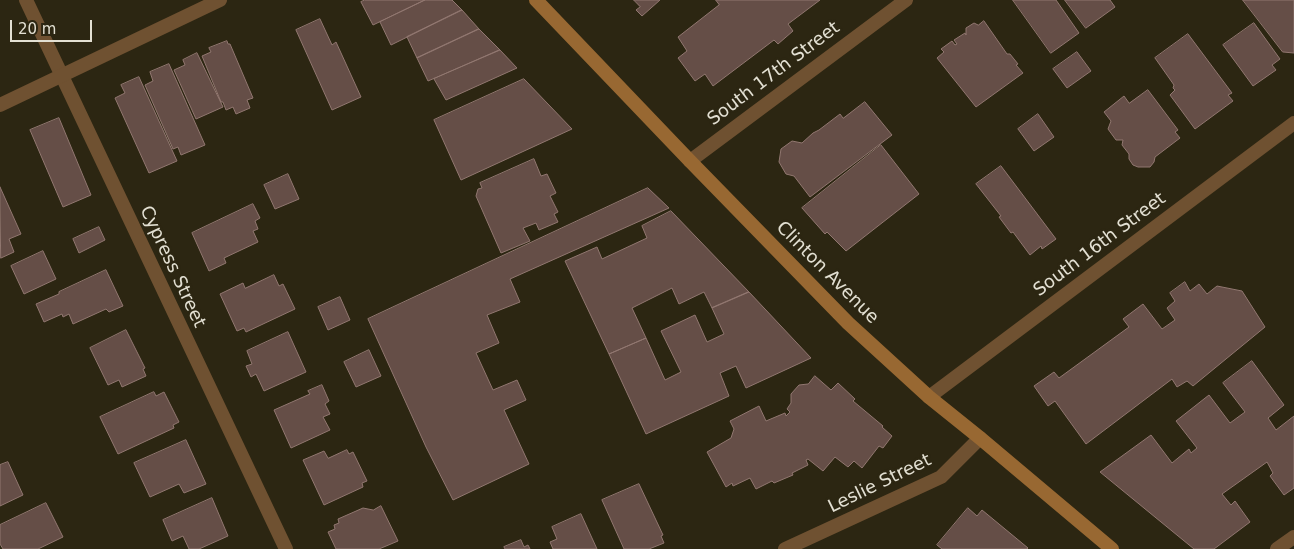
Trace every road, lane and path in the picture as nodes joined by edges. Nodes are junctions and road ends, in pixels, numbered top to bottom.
1 (26, 0) edge
2 (220, 0) edge
3 (536, 0) edge
4 (906, 0) edge
5 (61, 76) junction
6 (0, 105) edge
7 (1294, 123) edge
8 (690, 161) junction
9 (929, 397) junction
10 (980, 438) junction
11 (1294, 537) edge
12 (286, 549) edge
13 (785, 549) edge
14 (1112, 549) edge
15 (1277, 549) edge

1 - 5 street, Cypress Street
2 - 5 street
3 - 8 main road, Clinton Avenue
4 - 8 street, South 17th Street
5 - 6 street
5 - 12 street, Cypress Street
7 - 9 street, South 16th Street
8 - 9 main road, Clinton Avenue
9 - 10 main road, Clinton Avenue
10 - 13 street, Leslie Street
10 - 14 main road, Clinton Avenue
11 - 15 street

